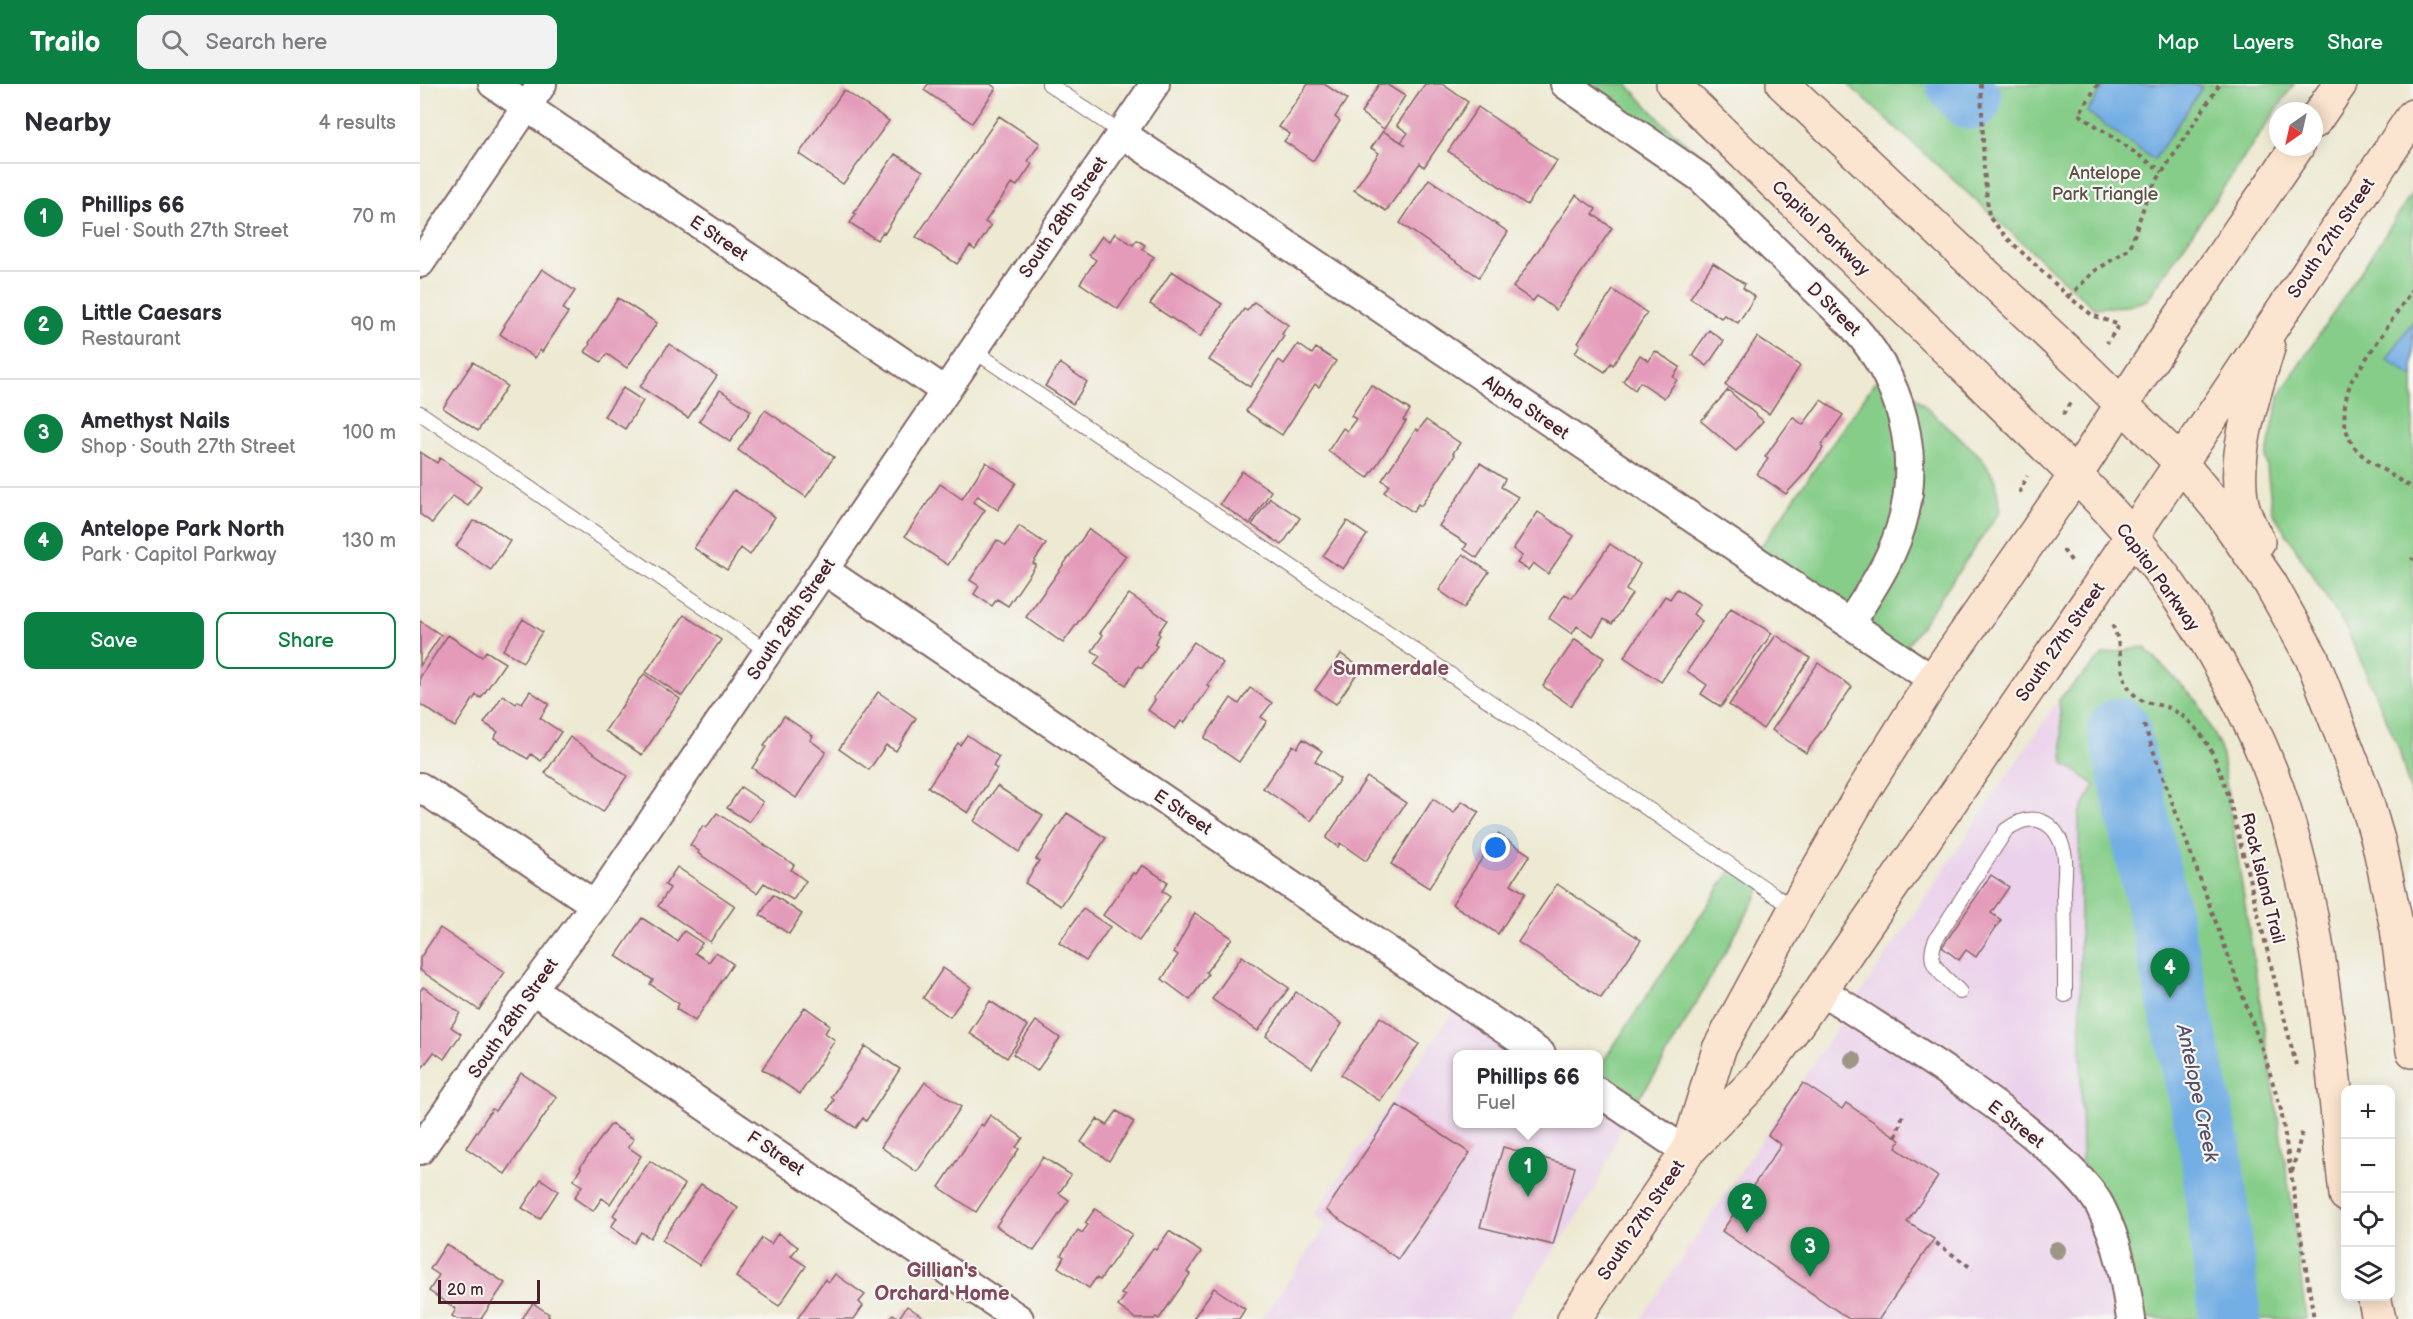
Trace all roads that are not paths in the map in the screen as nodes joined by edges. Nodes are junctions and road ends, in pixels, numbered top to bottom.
1 (494, 84) edge
2 (1049, 84) edge
3 (1155, 84) edge
4 (1565, 84) edge
5 (1673, 84) edge
6 (1784, 84) edge
7 (2340, 84) edge
8 (534, 95) edge
9 (2323, 109) edge
10 (2413, 116) edge
11 (1121, 133) junction
12 (2291, 156) edge
13 (420, 263) edge
14 (2278, 316) junction
15 (973, 350) junction
16 (945, 391) junction
17 (2121, 404) junction
18 (420, 413) edge
19 (2180, 462) junction
20 (2074, 476) junction
21 (2131, 535) junction
22 (824, 570) junction
23 (1849, 624) junction
24 (769, 652) junction
25 (2312, 658) junction
26 (1933, 680) junction
27 (420, 787) edge
28 (596, 905) junction
29 (1794, 909) junction
30 (531, 989) junction
31 (1821, 990) junction
32 (1960, 992) dead end
33 (2065, 996) dead end
34 (1535, 1050) edge
35 (2413, 1051) edge
36 (1603, 1095) edge
37 (2338, 1123) junction
38 (2341, 1139) edge
39 (420, 1150) edge
40 (1687, 1152) junction
41 (2346, 1193) edge
42 (2357, 1301) edge
43 (2375, 1301) edge
44 (1019, 1319) edge
45 (1574, 1319) edge
46 (2131, 1319) edge
47 (2359, 1319) edge
48 (2379, 1319) edge

1 - 8 street, E Street
2 - 11 lane
3 - 11 street, South 28th Street
4 - 23 street, D Street
5 - 20 main road, Capitol Parkway
6 - 17 main road
7 - 9 main road
8 - 13 street
8 - 16 street, E Street
10 - 14 main road, South 27th Street
11 - 15 street, South 28th Street
11 - 23 street, Alpha Street
12 - 17 main road, South 27th Street
14 - 19 main road, South 27th Street
14 - 25 main road
15 - 16 street, South 28th Street
15 - 29 lane
16 - 22 street, South 28th Street
17 - 19 main road
17 - 20 main road, South 27th Street
18 - 24 lane
19 - 21 main road, South 27th Street
19 - 25 main road
20 - 21 main road, Capitol Parkway
20 - 26 main road, South 27th Street
21 - 31 main road, South 27th Street
21 - 37 main road, Capitol Parkway
22 - 24 street, South 28th Street
22 - 34 street, E Street
23 - 26 street, Alpha Street
24 - 28 street, South 28th Street
25 - 35 main road
26 - 29 main road, South 27th Street
27 - 28 street
28 - 30 street, South 28th Street
29 - 40 main road, South 27th Street
30 - 39 street, South 28th Street
30 - 44 street, F Street
31 - 40 main road, South 27th Street
31 - 46 street, E Street
32 - 33 lane
36 - 40 street
37 - 38 main road
37 - 41 main road, Capitol Parkway
40 - 45 main road, South 27th Street
42 - 47 main road
43 - 48 main road

